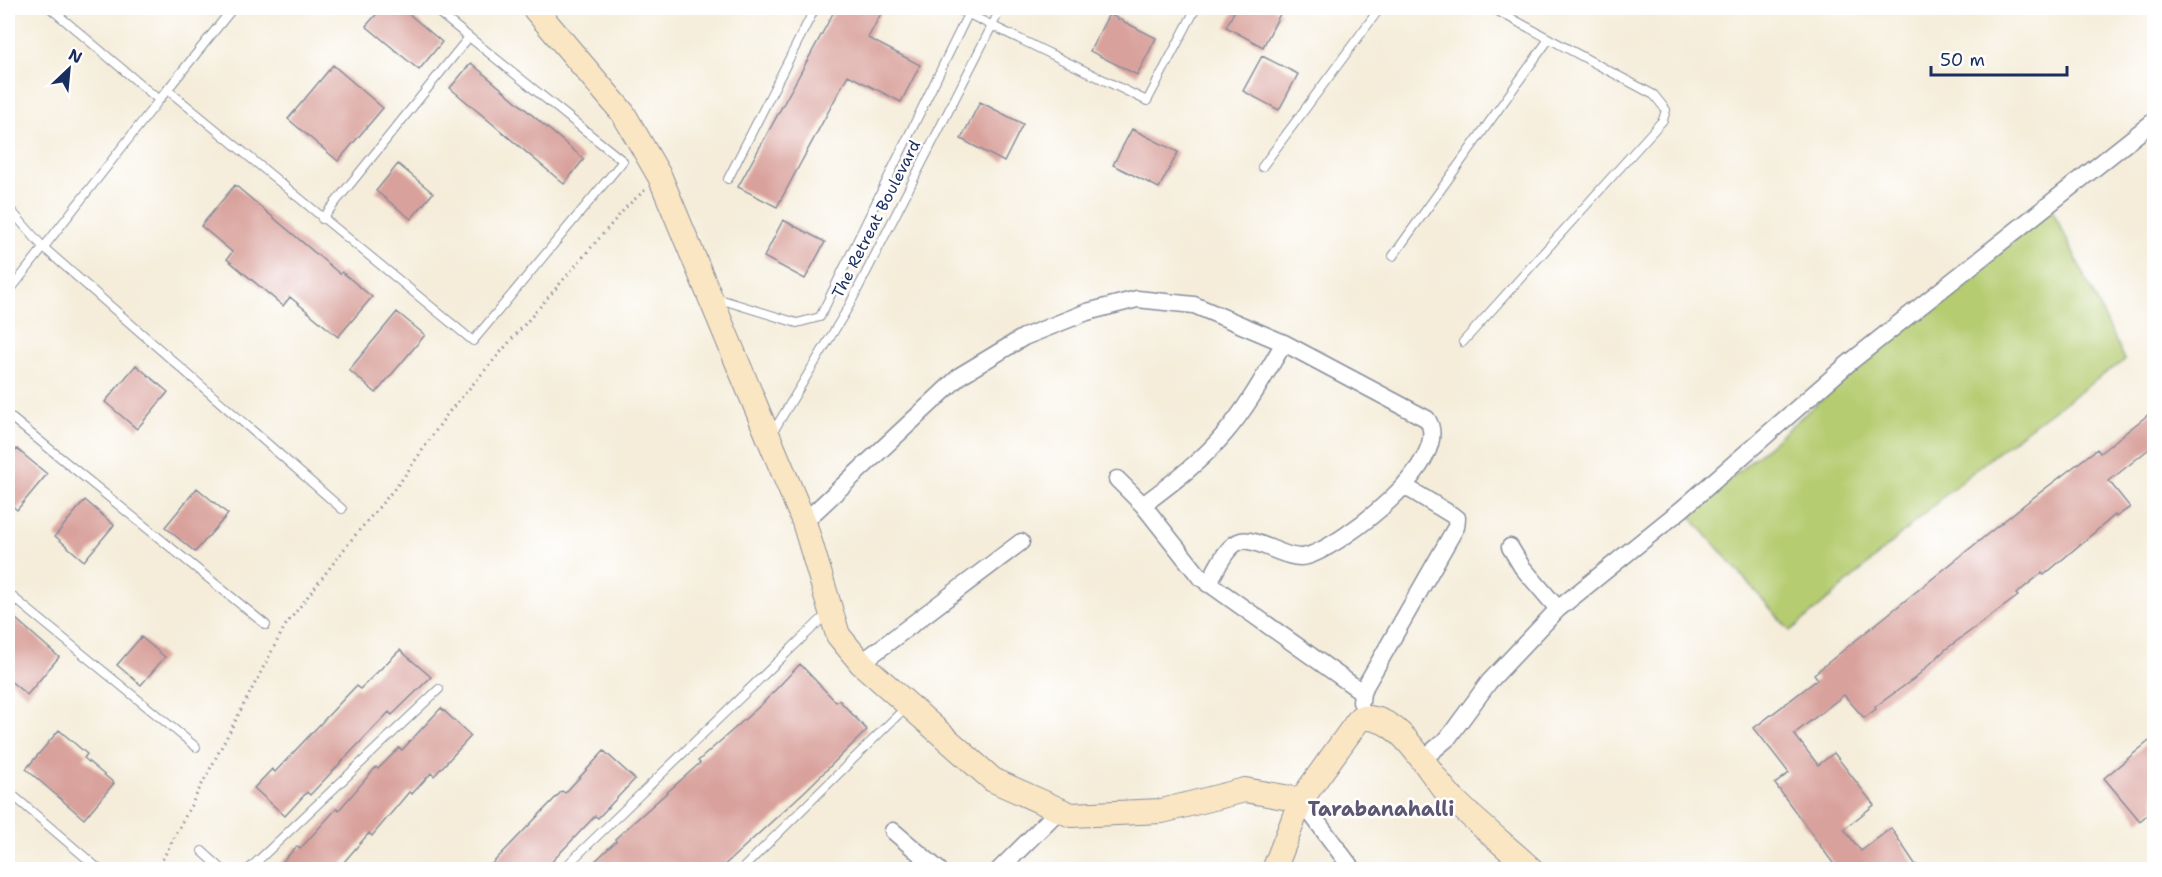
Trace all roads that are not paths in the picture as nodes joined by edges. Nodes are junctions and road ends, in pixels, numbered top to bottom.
1 (50, 8) edge
2 (233, 8) edge
3 (433, 8) edge
4 (534, 8) edge
5 (815, 8) edge
6 (956, 8) edge
7 (1000, 8) edge
8 (1196, 8) edge
9 (1380, 8) edge
10 (1492, 8) edge
11 (1779, 8) edge
12 (1785, 8) edge
13 (969, 10) edge
14 (991, 25) junction
15 (469, 37) junction
16 (1549, 39) junction
17 (169, 92) junction
18 (159, 100) junction
19 (2154, 121) edge
20 (1262, 167) dead end
21 (728, 180) dead end
22 (8, 207) edge
23 (322, 219) junction
24 (43, 247) junction
25 (1393, 256) dead end
26 (8, 293) edge
27 (710, 297) junction
28 (1463, 342) dead end
29 (1284, 343) junction
30 (8, 415) edge
31 (769, 438) junction
32 (1117, 479) dead end
33 (1406, 487) junction
34 (1143, 506) junction
35 (342, 509) dead end
36 (804, 522) junction
37 (1021, 542) dead end
38 (1510, 547) dead end
39 (1208, 584) junction
40 (8, 593) edge
41 (1558, 609) junction
42 (830, 610) junction
43 (266, 625) dead end
44 (861, 663) junction
45 (439, 689) dead end
46 (1362, 692) junction
47 (908, 706) junction
48 (1360, 718) junction
49 (196, 747) dead end
50 (1422, 760) junction
51 (8, 791) edge
52 (1301, 800) junction
53 (1059, 810) junction
54 (893, 831) dead end
55 (202, 851) dead end
56 (100, 870) edge
57 (223, 870) edge
58 (248, 870) edge
59 (562, 870) edge
60 (741, 870) edge
61 (939, 870) edge
62 (999, 870) edge
63 (1274, 870) edge
64 (1353, 870) edge
65 (1532, 870) edge

1 - 18 lane
2 - 17 lane
3 - 15 lane
4 - 27 street
5 - 21 lane
6 - 13 lane
7 - 14 lane, The Retreat Boulevard
8 - 14 lane
9 - 20 lane
10 - 16 lane
11 - 12 lane
13 - 14 lane
13 - 27 lane
14 - 31 lane, The Retreat Boulevard
15 - 23 lane
15 - 23 lane
16 - 25 lane
16 - 28 lane
17 - 18 lane
17 - 23 lane
18 - 24 lane
19 - 41 street
22 - 24 lane
24 - 26 lane
24 - 35 lane
27 - 31 street
29 - 33 street
29 - 34 street
29 - 36 street
30 - 43 lane
31 - 36 street
32 - 34 street
33 - 39 street
33 - 46 street
34 - 39 street
36 - 42 street
37 - 44 street
38 - 41 street
39 - 46 street
40 - 49 lane
41 - 50 street
42 - 44 street
42 - 59 lane
44 - 47 street
45 - 58 lane
46 - 48 street
47 - 53 street
47 - 60 lane
48 - 50 street
48 - 52 street
50 - 65 street
51 - 56 lane
52 - 53 street
52 - 63 street
52 - 64 street
53 - 62 street
54 - 61 street
55 - 57 lane

